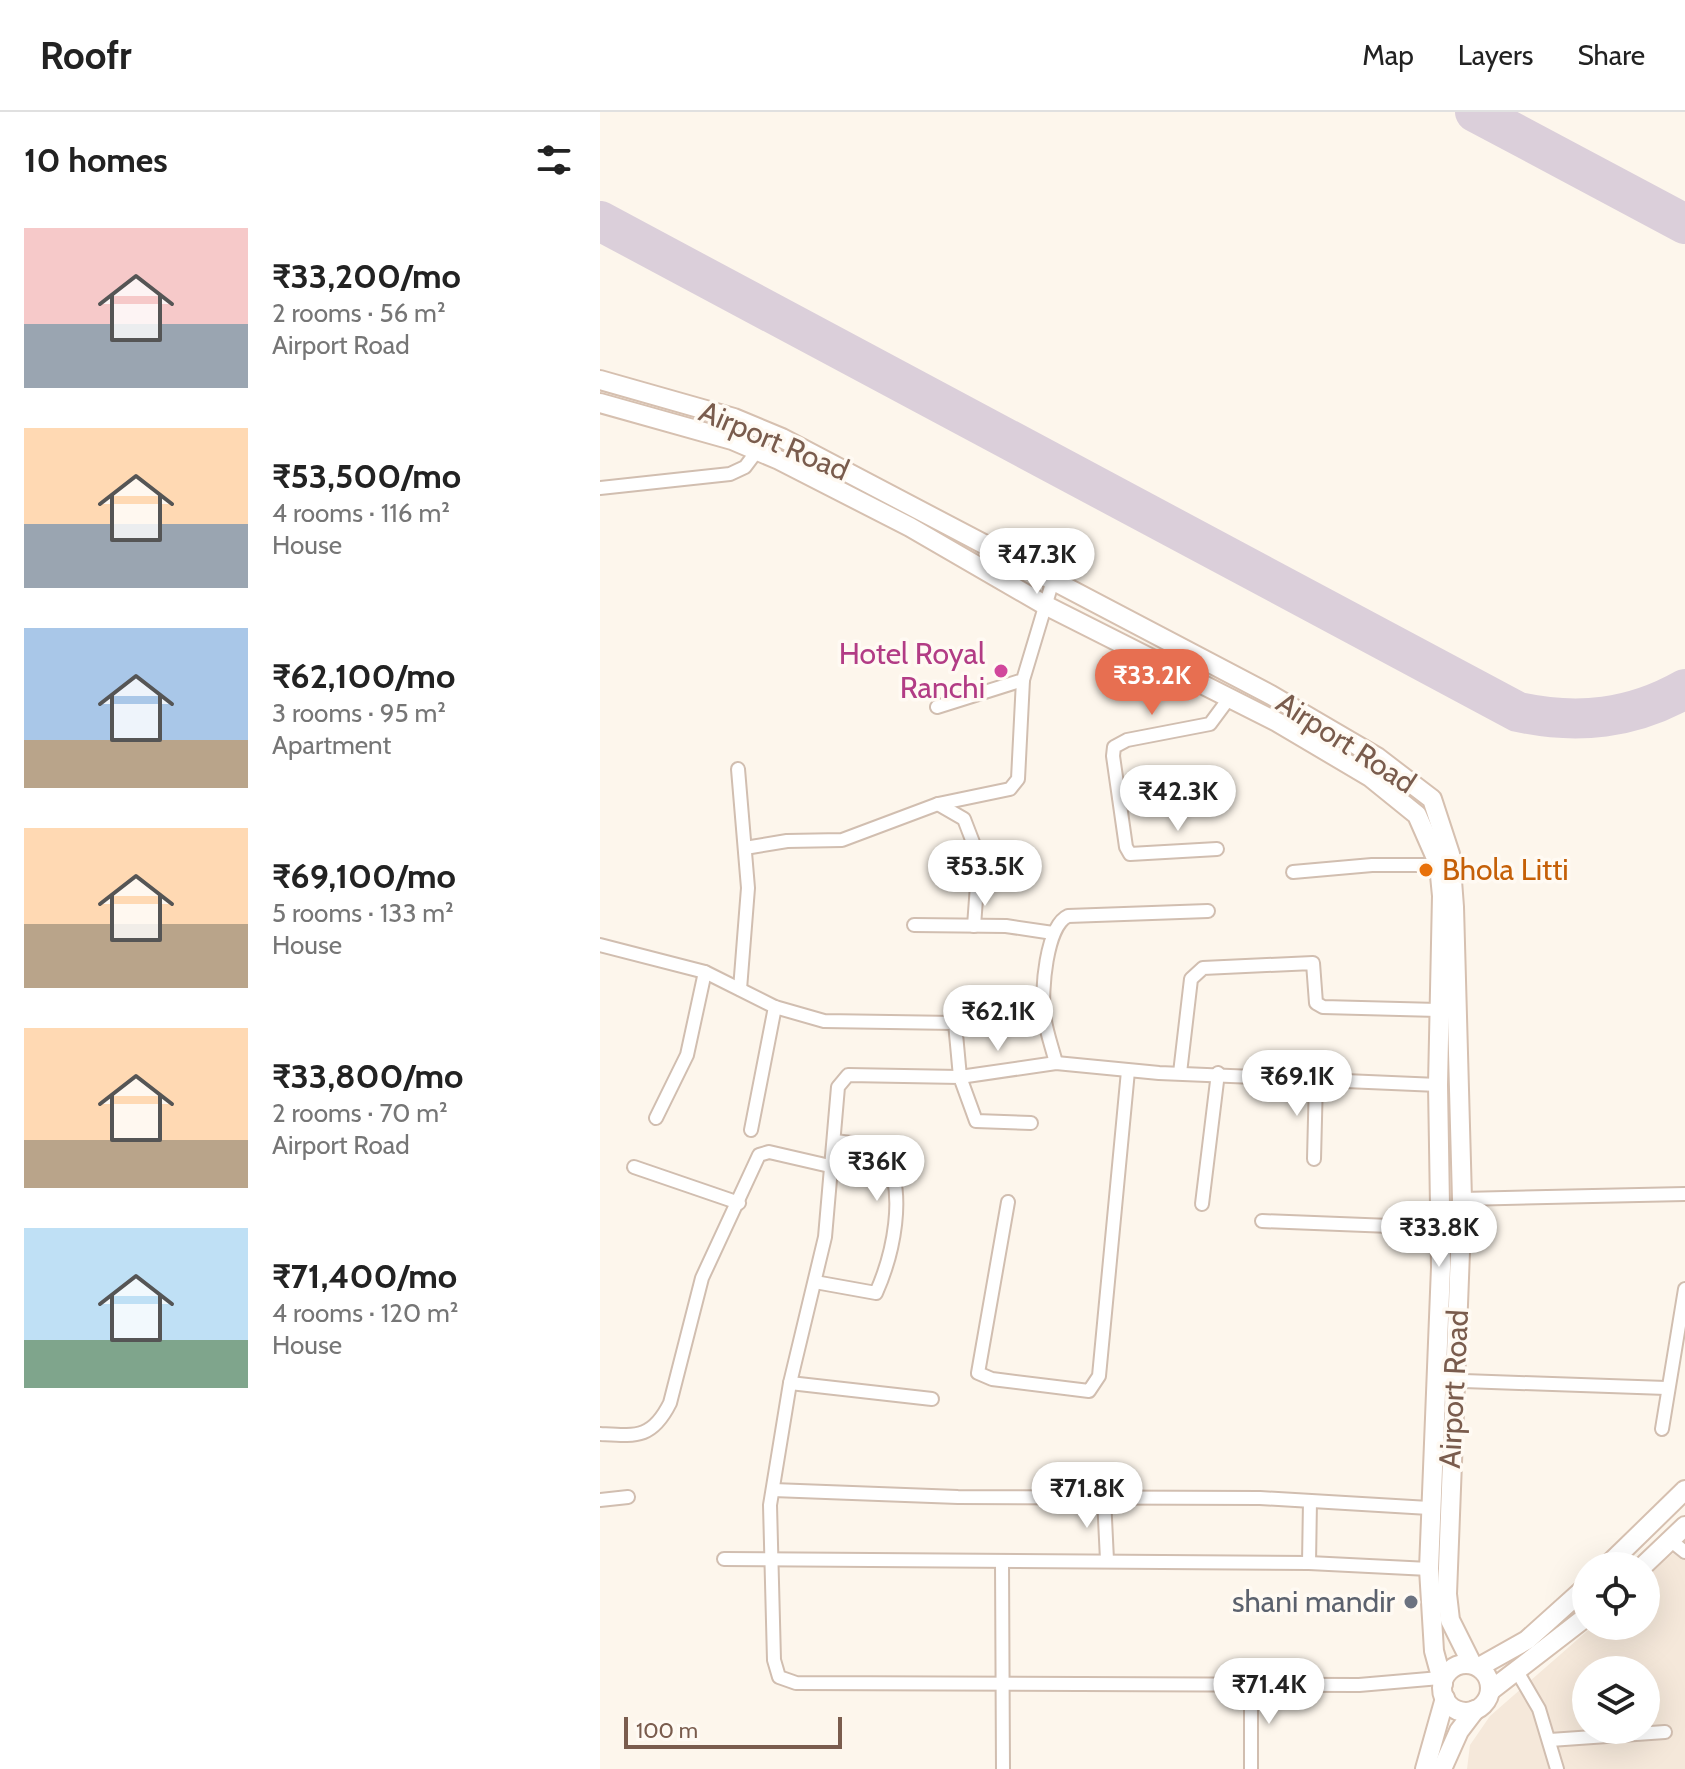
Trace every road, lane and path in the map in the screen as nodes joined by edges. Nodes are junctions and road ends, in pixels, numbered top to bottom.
1 (600, 380) edge
2 (600, 403) edge
3 (757, 451) junction
4 (600, 488) edge
5 (1053, 580) junction
6 (1043, 604) junction
7 (1023, 680) junction
8 (1230, 697) junction
9 (937, 707) dead end
10 (738, 769) dead end
11 (1218, 780) dead end
12 (1119, 797) junction
13 (938, 804) junction
14 (745, 848) junction
15 (1217, 849) dead end
16 (1439, 865) junction
17 (1293, 872) dead end
18 (1208, 911) dead end
19 (914, 925) dead end
20 (974, 926) junction
21 (1053, 933) junction
22 (600, 945) edge
23 (705, 972) junction
24 (740, 989) junction
25 (775, 1007) junction
26 (1438, 1010) junction
27 (1044, 1014) junction
28 (955, 1023) junction
29 (1056, 1063) junction
30 (1128, 1071) junction
31 (1180, 1073) junction
32 (1218, 1073) junction
33 (960, 1077) junction
34 (1316, 1079) junction
35 (1438, 1085) junction
36 (656, 1118) dead end
37 (1031, 1123) dead end
38 (751, 1130) dead end
39 (835, 1141) junction
40 (1314, 1159) dead end
41 (634, 1167) dead end
42 (834, 1167) junction
43 (1685, 1194) edge
44 (1462, 1199) junction
45 (1008, 1202) dead end
46 (739, 1203) junction
47 (1202, 1204) dead end
48 (1262, 1221) dead end
49 (1441, 1228) junction
50 (815, 1282) junction
51 (1685, 1289) edge
52 (1436, 1380) junction
53 (1456, 1382) junction
54 (790, 1383) junction
55 (1666, 1388) junction
56 (932, 1399) dead end
57 (1662, 1429) dead end
58 (600, 1434) edge
59 (773, 1490) junction
60 (1685, 1490) edge
61 (628, 1497) dead end
62 (1104, 1498) junction
63 (600, 1500) edge
64 (1310, 1501) junction
65 (1429, 1508) junction
66 (1685, 1526) edge
67 (1678, 1546) edge
68 (1621, 1552) edge
69 (1660, 1556) edge
70 (724, 1559) dead end
71 (1107, 1560) junction
72 (772, 1561) junction
73 (1002, 1561) junction
74 (1309, 1563) junction
75 (1429, 1569) junction
76 (1572, 1600) edge
77 (1572, 1629) edge
78 (1476, 1666) junction
79 (1518, 1673) junction
80 (1004, 1683) junction
81 (1251, 1683) junction
82 (1443, 1687) junction
83 (1490, 1691) junction
84 (1475, 1710) junction
85 (1665, 1732) dead end
86 (1550, 1740) junction
87 (1003, 1769) edge
88 (1251, 1769) edge
89 (1425, 1769) edge
90 (1442, 1769) edge
91 (1557, 1769) edge

1 - 5 street, Airport Road
2 - 3 street, Airport Road
3 - 4 street
3 - 6 street, Airport Road
5 - 6 street
5 - 44 street, Airport Road
6 - 7 street
6 - 8 street, Airport Road
7 - 9 street
7 - 13 street
8 - 12 street
8 - 16 street, Airport Road
10 - 14 street
11 - 12 street
12 - 15 street
13 - 14 street
13 - 20 street
14 - 24 street
16 - 17 street
16 - 26 street, Airport Road
18 - 21 street
19 - 20 street
20 - 21 street
21 - 27 street
22 - 23 street
23 - 24 street
23 - 36 street
24 - 25 street
25 - 28 street
25 - 38 street
26 - 31 street
26 - 35 street, Airport Road
27 - 28 street
27 - 29 street
28 - 33 street
29 - 30 street
29 - 33 street
30 - 31 street
30 - 45 street
31 - 32 street
32 - 34 street
32 - 47 street
33 - 37 street
33 - 39 street
34 - 35 street
34 - 40 street
35 - 49 street, Airport Road
39 - 42 street
39 - 50 street
41 - 46 street
42 - 46 street
42 - 50 street
43 - 44 street
44 - 53 street, Airport Road
46 - 58 street
48 - 49 street
49 - 52 street, Airport Road
50 - 54 street
51 - 55 street
52 - 53 street
52 - 65 street, Airport Road
53 - 55 street
53 - 78 street, Airport Road
54 - 56 street
54 - 59 street
55 - 57 street
59 - 62 street
59 - 72 street
60 - 68 street
61 - 63 street
62 - 64 street
62 - 71 street
64 - 65 street
64 - 74 street
65 - 75 street, Airport Road
66 - 67 street
67 - 69 street
70 - 72 street
71 - 73 street
71 - 74 street
72 - 73 street
72 - 80 street
73 - 80 street
74 - 75 street
75 - 82 street, Airport Road
76 - 78 street
77 - 79 street
78 - 82 street
78 - 83 street
79 - 83 street
79 - 86 street
80 - 81 street
80 - 87 street
81 - 82 street
81 - 88 street
82 - 84 street
82 - 89 street
83 - 84 street
84 - 90 street
85 - 86 street
86 - 91 street

